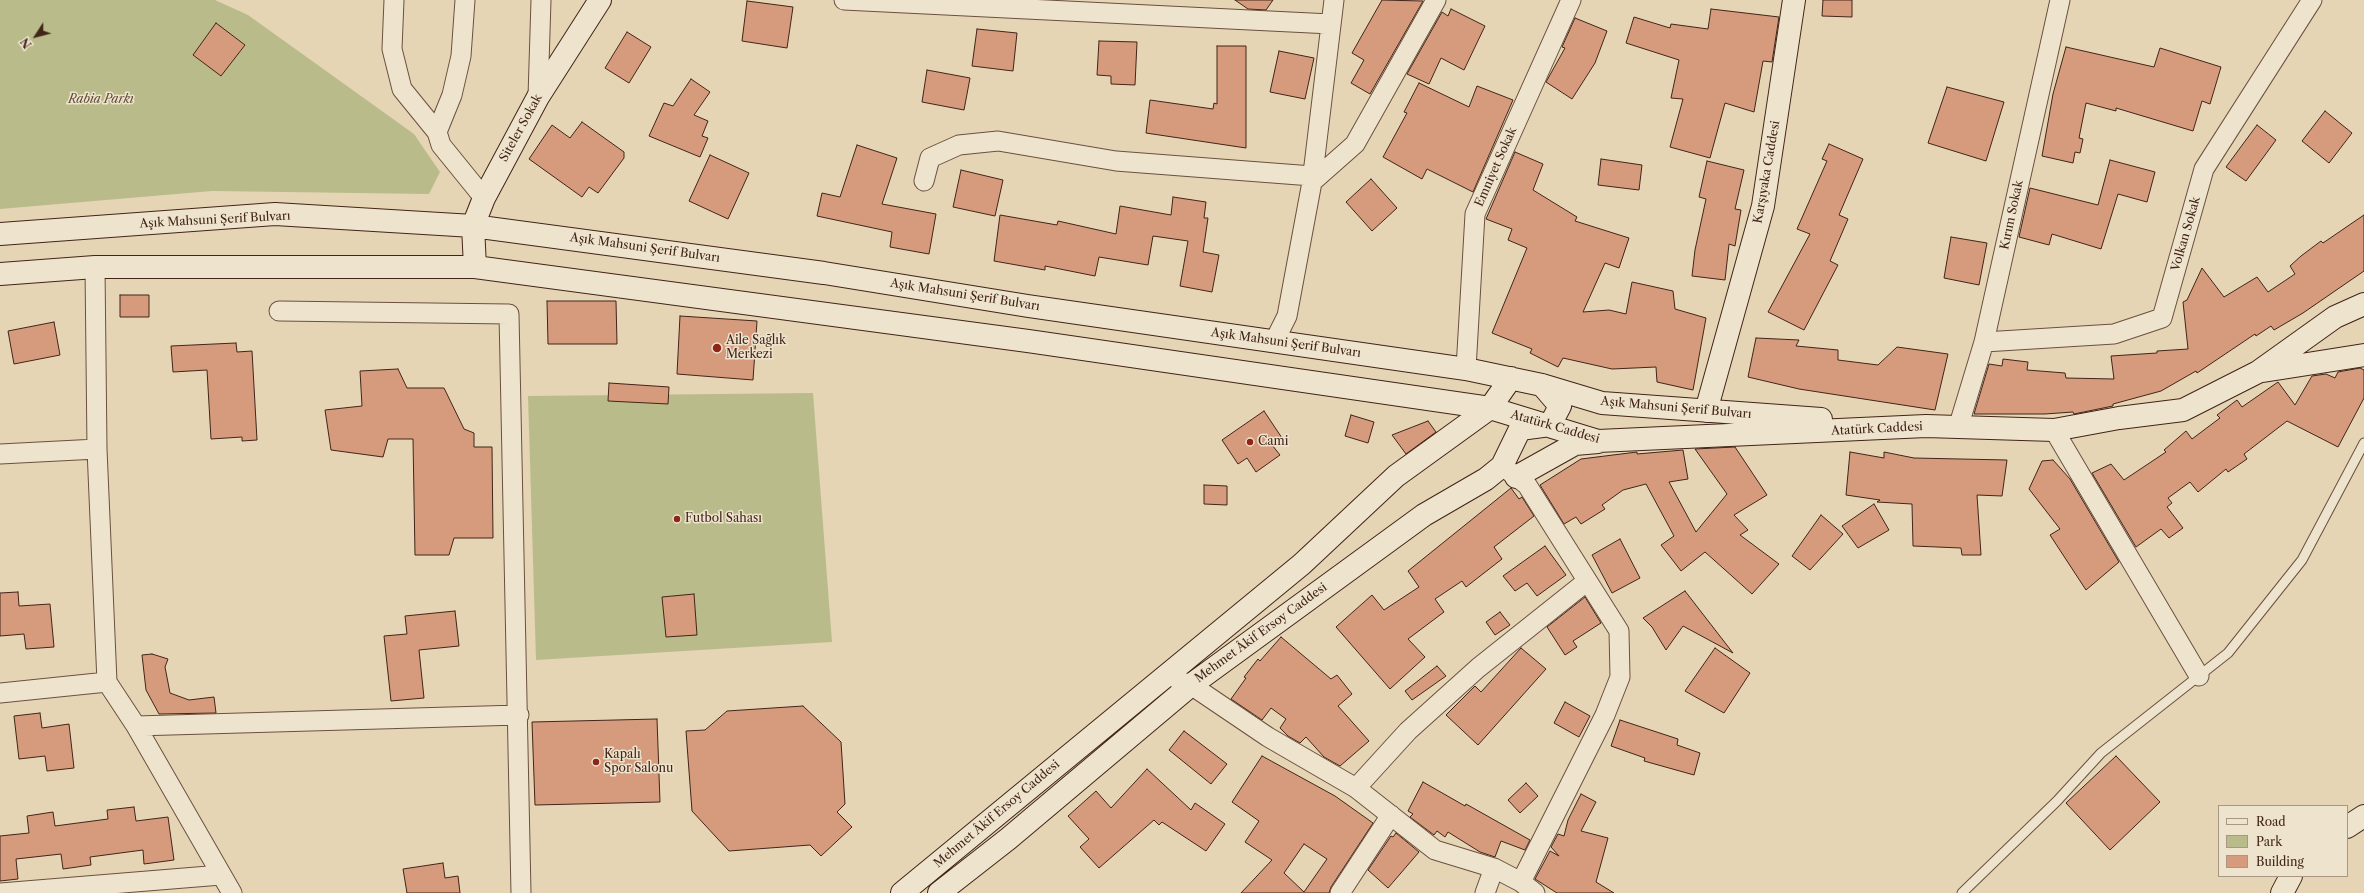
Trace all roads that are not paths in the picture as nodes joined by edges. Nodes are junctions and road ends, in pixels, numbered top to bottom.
1 (394, 0) edge
2 (465, 0) edge
3 (541, 0) edge
4 (600, 0) edge
5 (846, 0) edge
6 (1334, 0) edge
7 (1436, 0) edge
8 (1571, 0) edge
9 (1794, 0) edge
10 (2060, 0) edge
11 (2312, 0) edge
12 (1331, 24) junction
13 (538, 97) junction
14 (437, 132) junction
15 (1312, 179) junction
16 (924, 181) dead end
17 (484, 198) junction
18 (473, 226) junction
19 (0, 234) edge
20 (95, 267) junction
21 (475, 268) junction
22 (0, 274) edge
23 (2363, 306) edge
24 (279, 311) dead end
25 (1274, 342) junction
26 (1984, 342) junction
27 (2364, 355) edge
28 (1466, 369) junction
29 (2258, 372) junction
30 (1511, 378) junction
31 (1542, 385) junction
32 (1490, 408) junction
33 (1706, 411) junction
34 (1550, 425) junction
35 (1926, 426) junction
36 (1958, 428) junction
37 (2054, 430) junction
38 (1598, 442) junction
39 (2364, 443) edge
40 (97, 450) junction
41 (0, 454) edge
42 (1509, 472) junction
43 (1586, 582) junction
44 (1164, 676) junction
45 (2199, 676) junction
46 (107, 682) junction
47 (1191, 685) junction
48 (0, 693) edge
49 (519, 715) junction
50 (136, 726) junction
51 (1356, 788) junction
52 (1391, 814) junction
53 (2364, 816) edge
54 (2348, 826) edge
55 (1494, 868) junction
56 (221, 875) junction
57 (2290, 877) edge
58 (1528, 887) edge
59 (0, 893) edge
60 (232, 893) edge
61 (522, 893) edge
62 (902, 893) edge
63 (939, 893) edge
64 (1340, 893) edge
65 (1485, 893) edge
66 (1962, 893) edge
67 (2282, 893) edge

1 - 14 street
2 - 14 street
3 - 13 street
4 - 13 main road, Siteler Sokak
5 - 12 street
6 - 12 street
7 - 15 street
8 - 28 street, Emniyet Sokak
9 - 33 main road, Karşıyaka Caddesi
10 - 26 street, Kırım Sokak
11 - 26 street, Volkan Sokak
12 - 15 street
13 - 17 main road, Siteler Sokak
14 - 17 street
15 - 16 street
15 - 25 street
17 - 18 main road, Siteler Sokak
18 - 19 main road, Aşık Mahsuni Şerif Bulvarı
18 - 21 main road, Siteler Sokak
18 - 25 main road, Aşık Mahsuni Şerif Bulvarı
20 - 21 main road
20 - 22 main road
20 - 40 street
21 - 32 main road
23 - 29 main road, Atatürk Caddesi
24 - 49 street
25 - 28 main road, Aşık Mahsuni Şerif Bulvarı
26 - 36 street, Kırım Sokak
27 - 29 main road, Atatürk Caddesi
28 - 30 main road, Aşık Mahsuni Şerif Bulvarı
29 - 37 main road, Atatürk Caddesi
30 - 31 main road, Aşık Mahsuni Şerif Bulvarı
30 - 32 main road, Mehmet Âkif Ersoy Caddesi
31 - 33 main road, Aşık Mahsuni Şerif Bulvarı
31 - 34 main road
32 - 34 main road, Atatürk Caddesi
32 - 44 main road, Mehmet Âkif Ersoy Caddesi
33 - 35 main road, Aşık Mahsuni Şerif Bulvarı
34 - 38 main road, Atatürk Caddesi
34 - 42 main road, Mehmet Âkif Ersoy Caddesi
35 - 36 main road, Atatürk Caddesi
35 - 38 main road, Atatürk Caddesi
36 - 37 main road, Atatürk Caddesi
37 - 45 street
38 - 42 main road
39 - 45 lane
40 - 41 street
40 - 46 street
42 - 43 street
42 - 47 main road, Mehmet Âkif Ersoy Caddesi
43 - 51 street
43 - 58 street
44 - 47 street
44 - 62 main road, Mehmet Âkif Ersoy Caddesi
45 - 66 lane
46 - 48 street
46 - 50 street
47 - 51 street
47 - 63 main road, Mehmet Âkif Ersoy Caddesi
49 - 50 street
49 - 61 street
50 - 56 street
51 - 52 street
52 - 55 street
52 - 64 street
53 - 54 main road
55 - 58 street
55 - 65 street
56 - 59 street
56 - 60 street
57 - 67 main road

